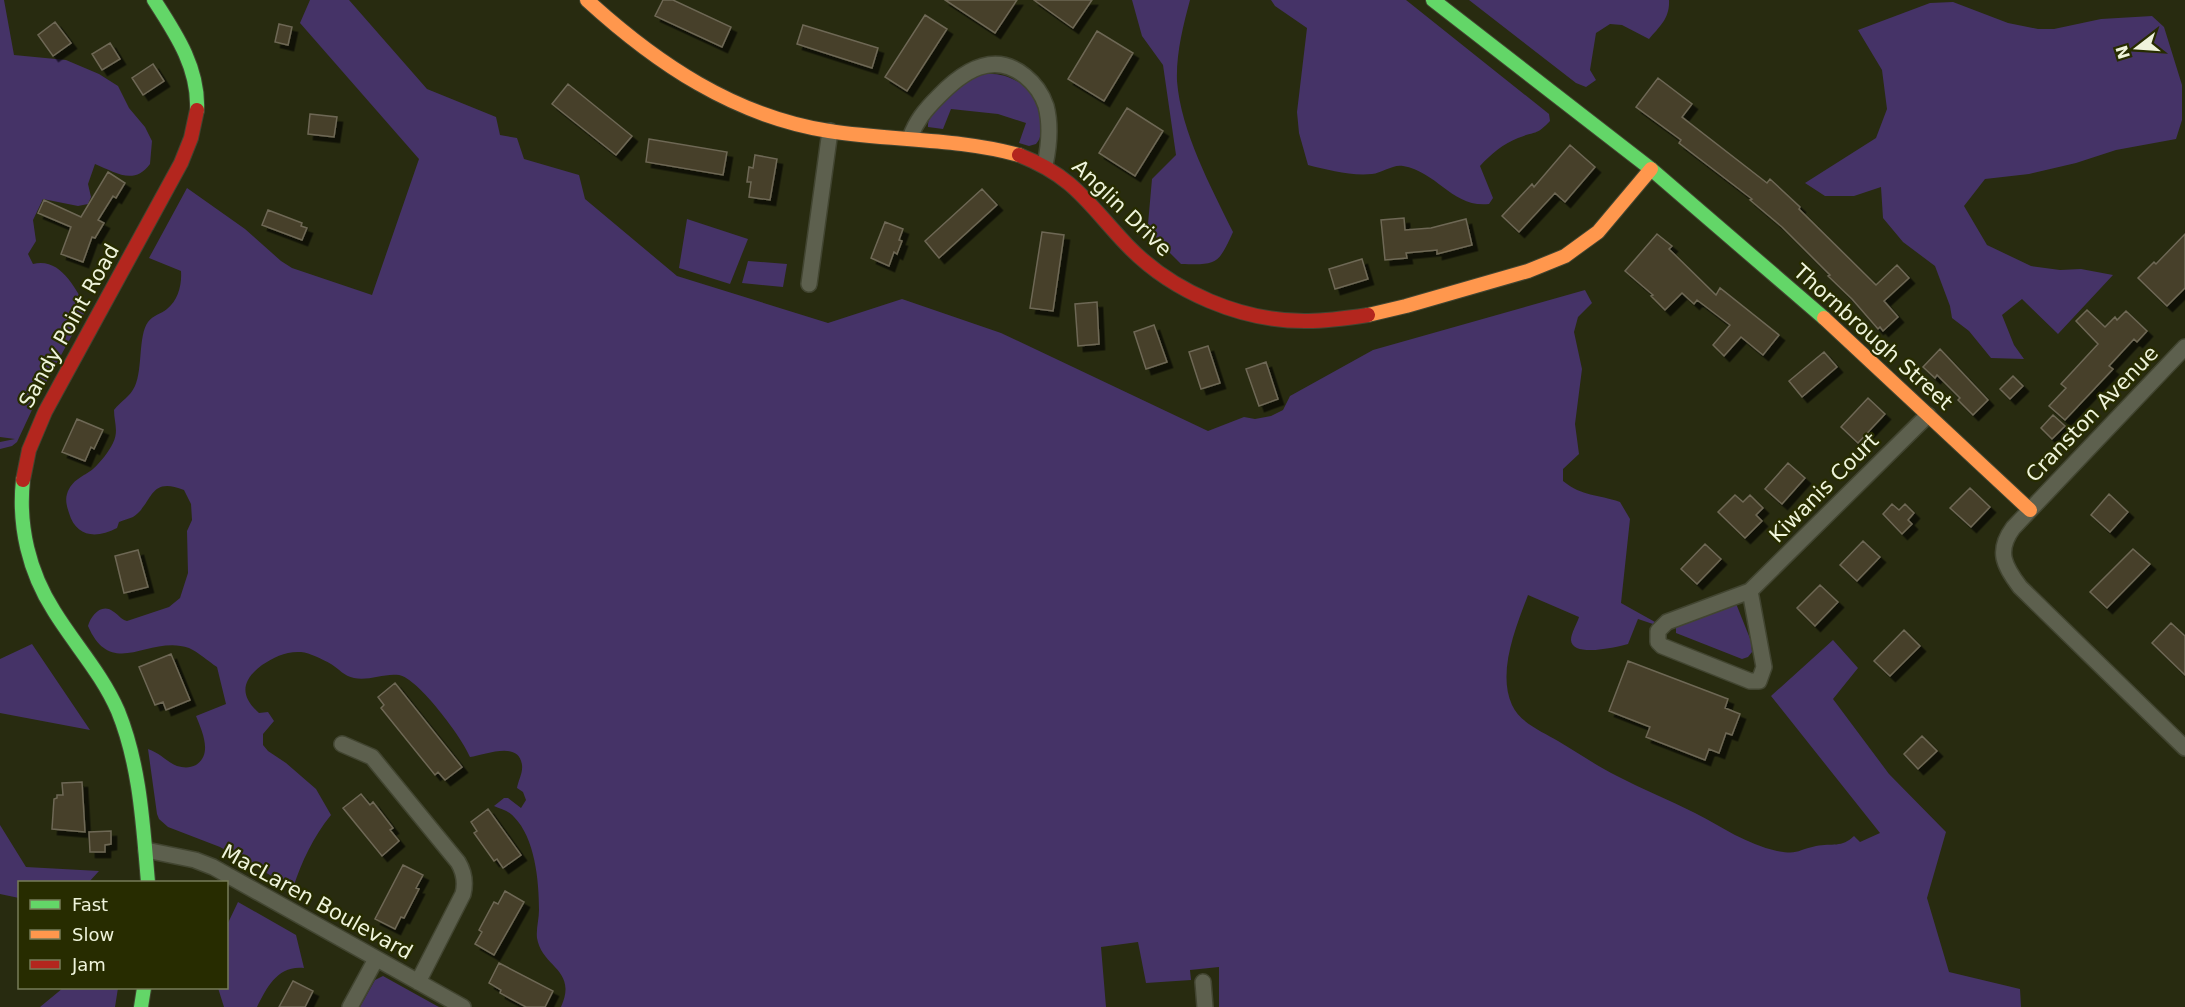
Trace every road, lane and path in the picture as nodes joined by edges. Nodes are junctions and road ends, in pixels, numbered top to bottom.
1 (154, 0) edge
2 (587, 0) edge
3 (1433, 0) edge
4 (830, 131) junction
5 (910, 138) junction
6 (1045, 165) junction
7 (1651, 169) junction
8 (809, 284) dead end
9 (2185, 347) edge
10 (1928, 415) junction
11 (2030, 510) junction
12 (1750, 591) junction
13 (342, 744) dead end
14 (2185, 748) edge
15 (146, 850) junction
16 (148, 881) edge
17 (376, 958) junction
18 (418, 982) junction
19 (1203, 982) dead end
20 (144, 989) edge
21 (460, 1006) edge
22 (141, 1007) edge
23 (350, 1007) edge
24 (1205, 1007) edge

1 - 15 street, Sandy Point Road
2 - 4 street, Anglin Drive
3 - 7 street, Thornbrough Street
4 - 5 street, Anglin Drive
4 - 8 street
5 - 6 street, Anglin Drive
5 - 6 street
6 - 7 street, Anglin Drive
7 - 10 street, Thornbrough Street
9 - 11 street, Cranston Avenue
10 - 11 street, Thornbrough Street
10 - 12 street, Kiwanis Court
11 - 14 street
12 - 12 street, Kiwanis Court
13 - 18 street
15 - 16 street, Sandy Point Road
15 - 17 street, MacLaren Boulevard
17 - 18 street, MacLaren Boulevard
17 - 23 street
18 - 21 street, MacLaren Boulevard
19 - 24 street
20 - 22 street

